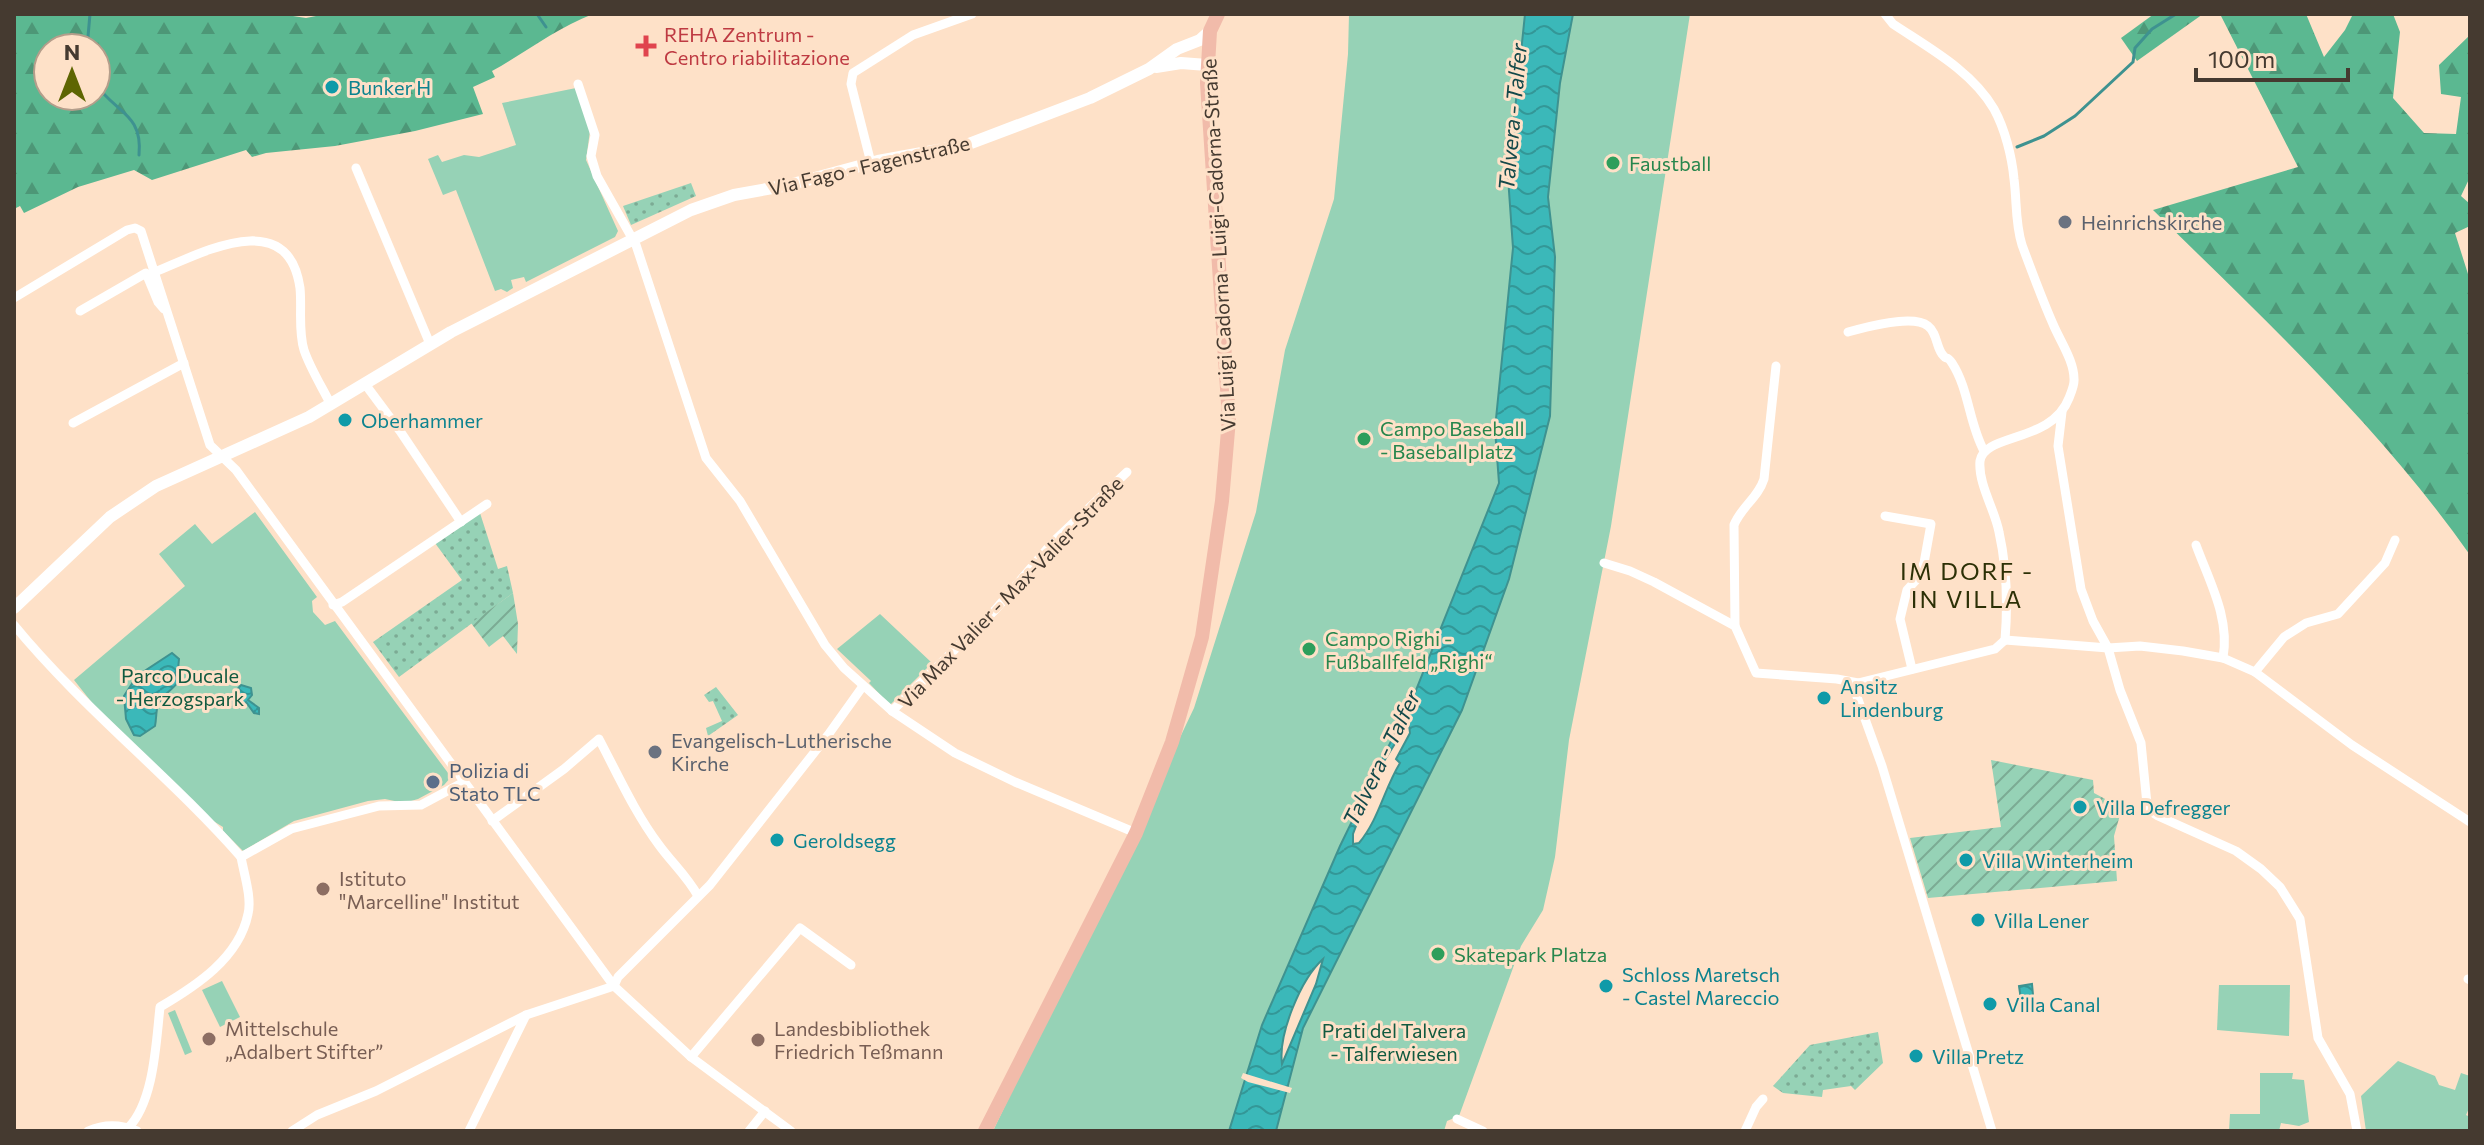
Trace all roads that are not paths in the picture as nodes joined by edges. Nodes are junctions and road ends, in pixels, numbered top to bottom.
1 (972, 14) edge
2 (1218, 14) edge
3 (1885, 14) edge
4 (1210, 31) junction
5 (1207, 65) junction
6 (1149, 69) junction
7 (578, 84) dead end
8 (871, 163) junction
9 (356, 168) dead end
10 (633, 240) junction
11 (155, 272) junction
12 (14, 298) edge
13 (80, 311) dead end
14 (169, 314) junction
15 (1848, 332) dead end
16 (430, 344) junction
17 (184, 363) junction
18 (1776, 366) dead end
19 (365, 384) junction
20 (331, 405) junction
21 (2062, 412) junction
22 (73, 423) dead end
23 (2039, 431) junction
24 (2058, 446) junction
25 (1984, 451) junction
26 (224, 457) junction
27 (1127, 472) dead end
28 (487, 504) dead end
29 (1885, 516) dead end
30 (461, 522) junction
31 (2395, 540) dead end
32 (2196, 545) dead end
33 (1604, 563) dead end
34 (333, 605) junction
35 (14, 608) edge
36 (14, 625) edge
37 (1735, 626) junction
38 (2005, 640) junction
39 (2108, 648) junction
40 (2223, 658) junction
41 (1912, 669) junction
42 (2255, 672) junction
43 (1858, 683) junction
44 (863, 686) junction
45 (892, 711) junction
46 (464, 782) junction
47 (492, 821) junction
48 (2470, 822) edge
49 (1136, 833) junction
50 (241, 857) junction
51 (698, 896) junction
52 (851, 965) dead end
53 (614, 986) junction
54 (526, 1015) junction
55 (691, 1057) junction
56 (1763, 1099) dead end
57 (765, 1111) junction
58 (1457, 1119) dead end
59 (132, 1129) edge
60 (88, 1131) edge
61 (292, 1131) edge
62 (469, 1131) edge
63 (749, 1131) edge
64 (791, 1131) edge
65 (985, 1131) edge
66 (1483, 1131) edge
67 (1745, 1131) edge
68 (1992, 1131) edge
69 (2357, 1131) edge

1 - 8 street
2 - 4 main road
3 - 21 street
4 - 5 main road, Via Luigi Cadorna - Luigi-Cadorna-Straße
4 - 6 street, Via Fago - Fagenstraße
5 - 6 street, Via Fago - Fagenstraße
5 - 49 main road, Via Luigi Cadorna - Luigi-Cadorna-Straße
6 - 8 street, Via Fago - Fagenstraße
7 - 10 street
8 - 10 street, Via Fago - Fagenstraße
9 - 16 street
10 - 16 street, Via Fago - Fagenstraße
10 - 44 street
11 - 12 street
11 - 14 street
11 - 20 street
13 - 14 street
14 - 17 street
15 - 25 street
16 - 19 street, Via Fago - Fagenstraße
17 - 22 street
17 - 26 street
18 - 37 street
19 - 20 street, Via Fago - Fagenstraße
19 - 30 street
20 - 26 street, Via Fago - Fagenstraße
21 - 23 street
21 - 24 street
23 - 24 street
23 - 25 street
24 - 39 street
25 - 38 street
26 - 34 street
26 - 35 street, Via Fago - Fagenstraße
27 - 45 street, Via Max Valier - Max-Valier-Straße
28 - 30 street
29 - 41 street
30 - 34 street
31 - 42 street
32 - 40 street
33 - 37 street
34 - 46 street
36 - 50 street
37 - 43 street
38 - 39 street
38 - 41 street
39 - 40 street
39 - 69 street
40 - 42 street
41 - 43 street
42 - 48 street
43 - 68 street
44 - 45 street
44 - 51 street
45 - 49 street
46 - 47 street
46 - 50 street
47 - 51 street
47 - 53 street
49 - 65 main road, Via Luigi Cadorna - Luigi-Cadorna-Straße
50 - 59 street
51 - 53 street
52 - 55 street
53 - 54 street
53 - 55 street
54 - 61 street
54 - 62 street
55 - 57 street
56 - 67 street
57 - 63 street
57 - 64 street
58 - 66 street
59 - 60 street

